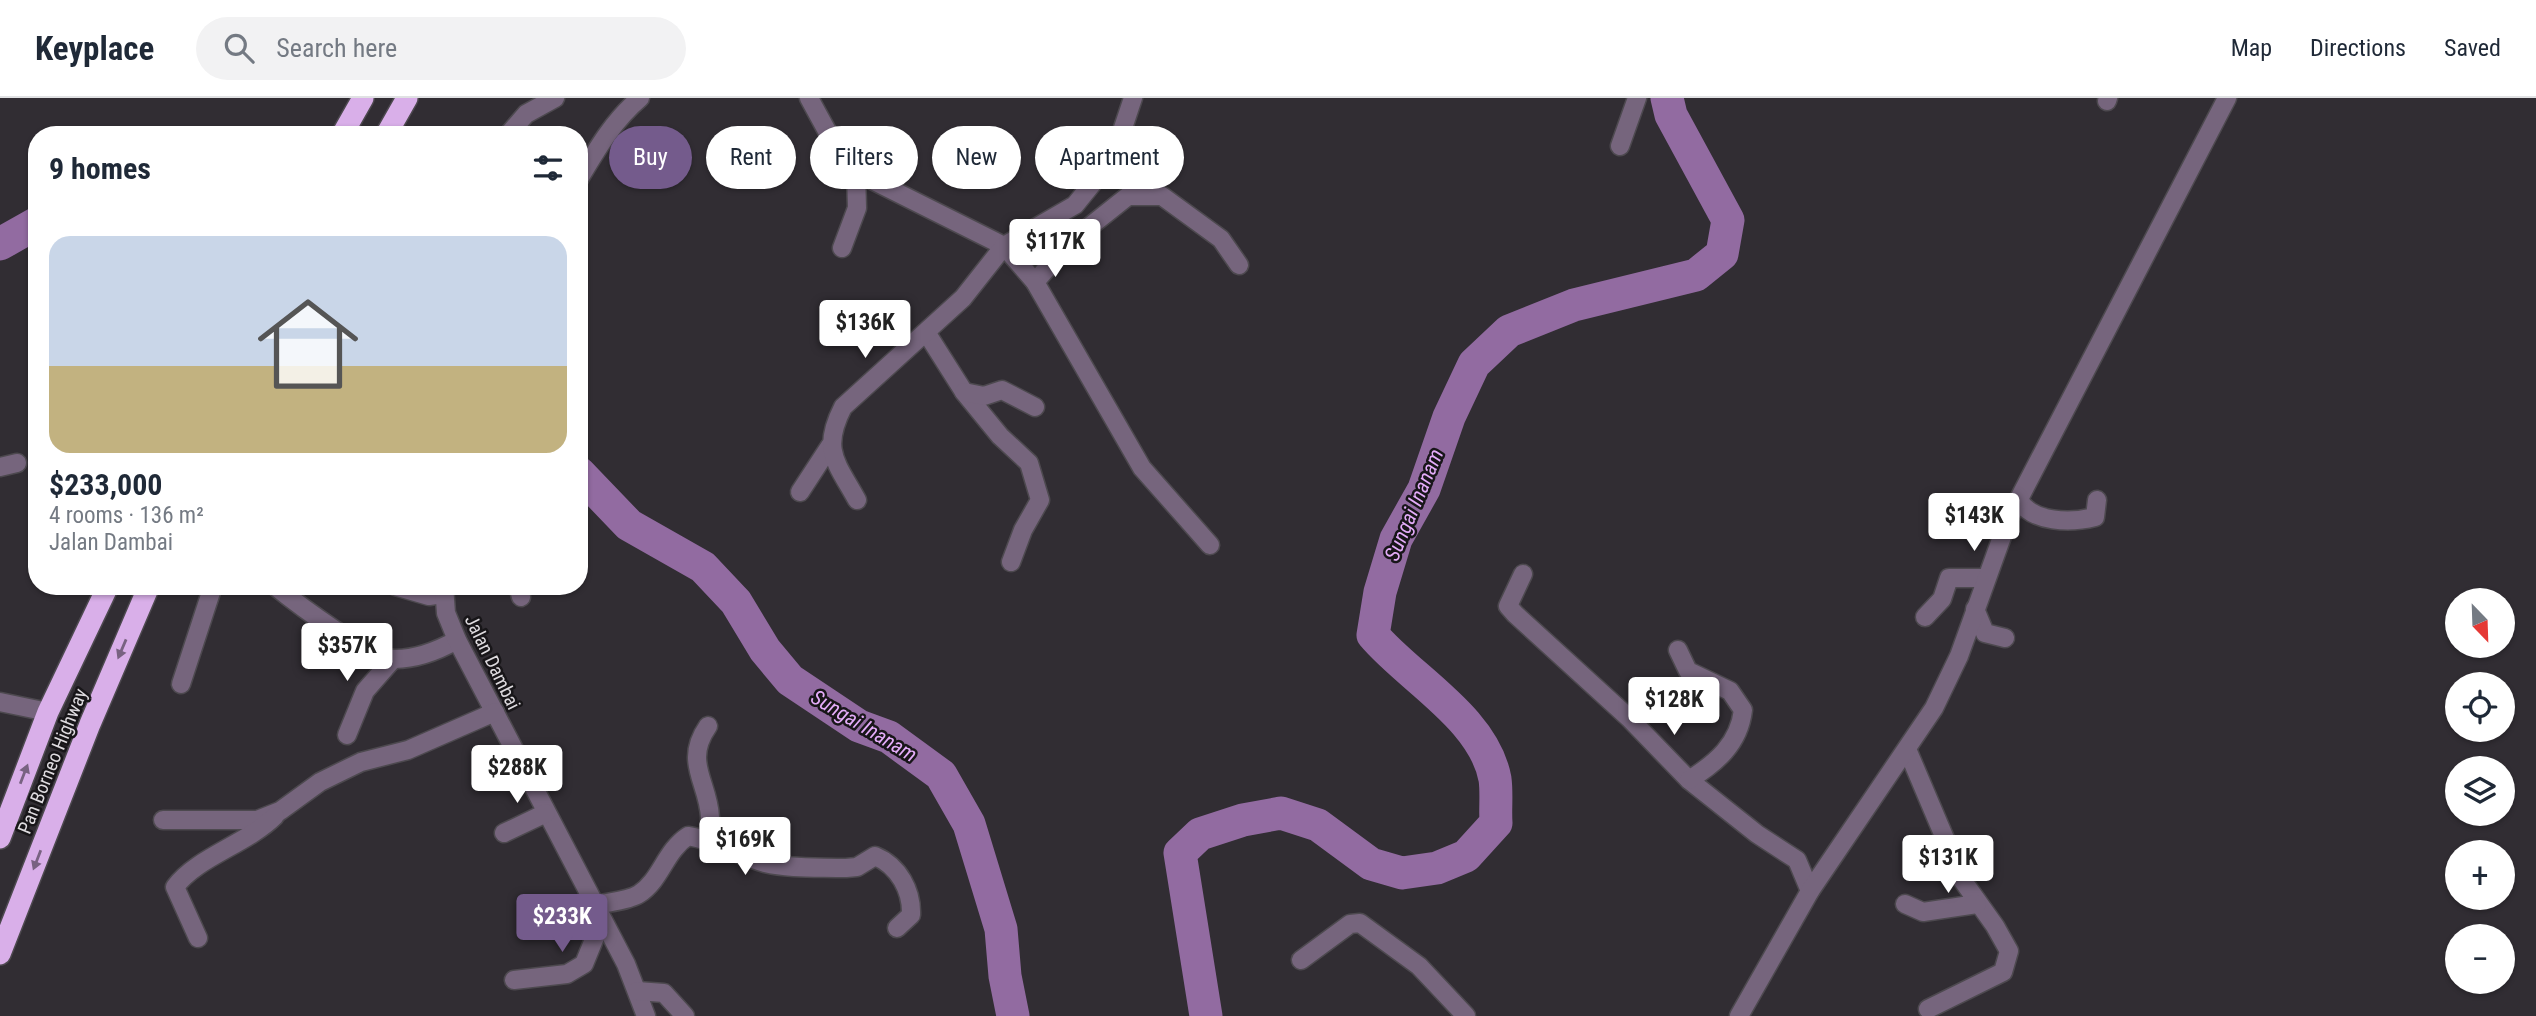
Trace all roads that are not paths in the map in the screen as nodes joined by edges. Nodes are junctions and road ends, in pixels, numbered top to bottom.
1 (363, 98) edge
2 (407, 98) edge
3 (555, 98) edge
4 (640, 98) edge
5 (809, 98) edge
6 (1133, 98) edge
7 (1637, 98) edge
8 (2227, 98) edge
9 (347, 126) edge
10 (391, 126) edge
11 (516, 126) edge
12 (824, 126) edge
13 (1620, 146) dead end
14 (588, 164) edge
15 (856, 189) edge
16 (890, 189) edge
17 (1004, 246) junction
18 (842, 248) dead end
19 (1239, 265) dead end
20 (1035, 282) junction
21 (926, 332) junction
22 (964, 391) junction
23 (1035, 407) dead end
24 (830, 446) junction
25 (800, 492) dead end
26 (2097, 499) dead end
27 (858, 500) dead end
28 (2019, 500) junction
29 (1210, 545) dead end
30 (1011, 562) dead end
31 (1523, 574) dead end
32 (1986, 578) junction
33 (104, 595) edge
34 (145, 595) edge
35 (210, 595) edge
36 (288, 595) edge
37 (445, 595) edge
38 (1975, 609) junction
39 (1925, 617) dead end
40 (2005, 638) dead end
41 (457, 640) junction
42 (1678, 650) dead end
43 (393, 659) junction
44 (181, 684) dead end
45 (0, 702) edge
46 (48, 712) junction
47 (495, 712) junction
48 (708, 726) dead end
49 (347, 735) dead end
50 (1907, 749) junction
51 (1689, 780) junction
52 (280, 811) junction
53 (546, 813) junction
54 (163, 820) dead end
55 (504, 833) dead end
56 (0, 838) edge
57 (708, 839) junction
58 (1810, 891) junction
59 (1905, 904) dead end
60 (1977, 904) junction
61 (599, 912) junction
62 (897, 928) dead end
63 (198, 938) dead end
64 (0, 954) edge
65 (1301, 960) dead end
66 (514, 980) dead end
67 (637, 991) junction
68 (1928, 1009) dead end
69 (646, 1016) edge
70 (685, 1016) edge
71 (1466, 1016) edge
72 (1739, 1016) edge

1 - 9 highway
2 - 10 highway
3 - 11 street
4 - 14 street
5 - 12 street
6 - 17 street
7 - 13 street
8 - 28 street
15 - 18 street
16 - 17 street
17 - 20 street
17 - 21 street
19 - 20 street
20 - 29 street
21 - 22 street
21 - 24 street
22 - 23 street
22 - 30 street
24 - 25 street
24 - 27 street
26 - 28 street
28 - 32 street
31 - 51 street
32 - 38 street
32 - 39 street
33 - 46 highway, Pan Borneo Highway
34 -> 64 highway, Pan Borneo Highway
35 - 44 street
36 - 43 street
37 - 41 street, Jalan Dambai
38 - 40 street
38 - 50 street
41 - 43 street
41 - 47 street, Jalan Dambai
42 - 51 street
43 - 49 street
45 - 46 street
56 -> 46 highway, Pan Borneo Highway
47 - 52 street
47 - 53 street, Jalan Dambai
48 - 57 street
50 - 58 street
50 - 60 street
51 - 58 street
52 - 54 street
52 - 63 street
53 - 55 street
53 - 61 street, Jalan Dambai
57 - 61 street
57 - 62 street
58 - 72 street
59 - 60 street
60 - 68 street
61 - 66 street
61 - 67 street, Jalan Dambai
65 - 71 street
67 - 69 street, Jalan Dambai
67 - 70 street

